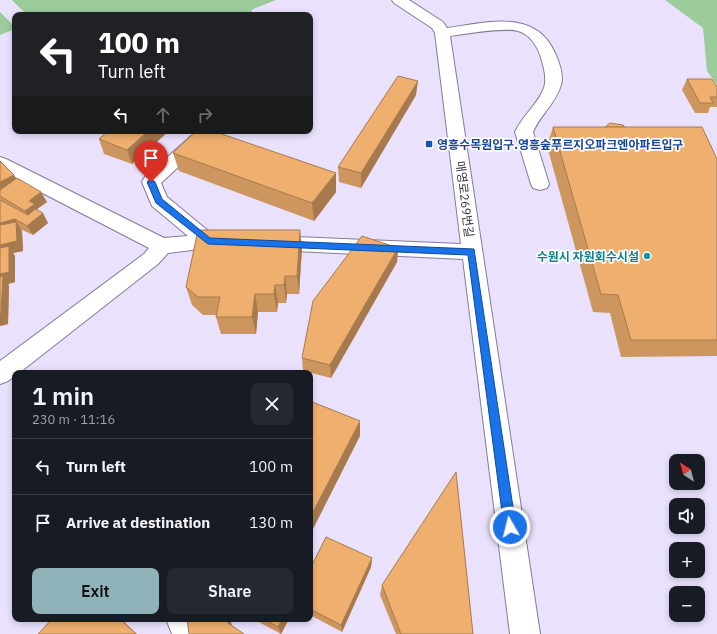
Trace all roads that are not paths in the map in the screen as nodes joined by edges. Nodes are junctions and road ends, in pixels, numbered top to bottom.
1 (399, 0) edge
2 (442, 33) junction
3 (197, 140) edge
4 (0, 163) edge
5 (540, 184) dead end
6 (208, 241) junction
7 (162, 246) junction
8 (472, 252) junction
9 (0, 374) edge
10 (182, 622) edge
11 (187, 634) edge
12 (525, 634) edge

1 - 2 street
2 - 5 street
2 - 8 street, 매영로269번길
3 - 6 street
4 - 7 street
6 - 7 street
6 - 8 street
7 - 9 street
8 - 12 street, 매영로269번길
10 - 11 street

